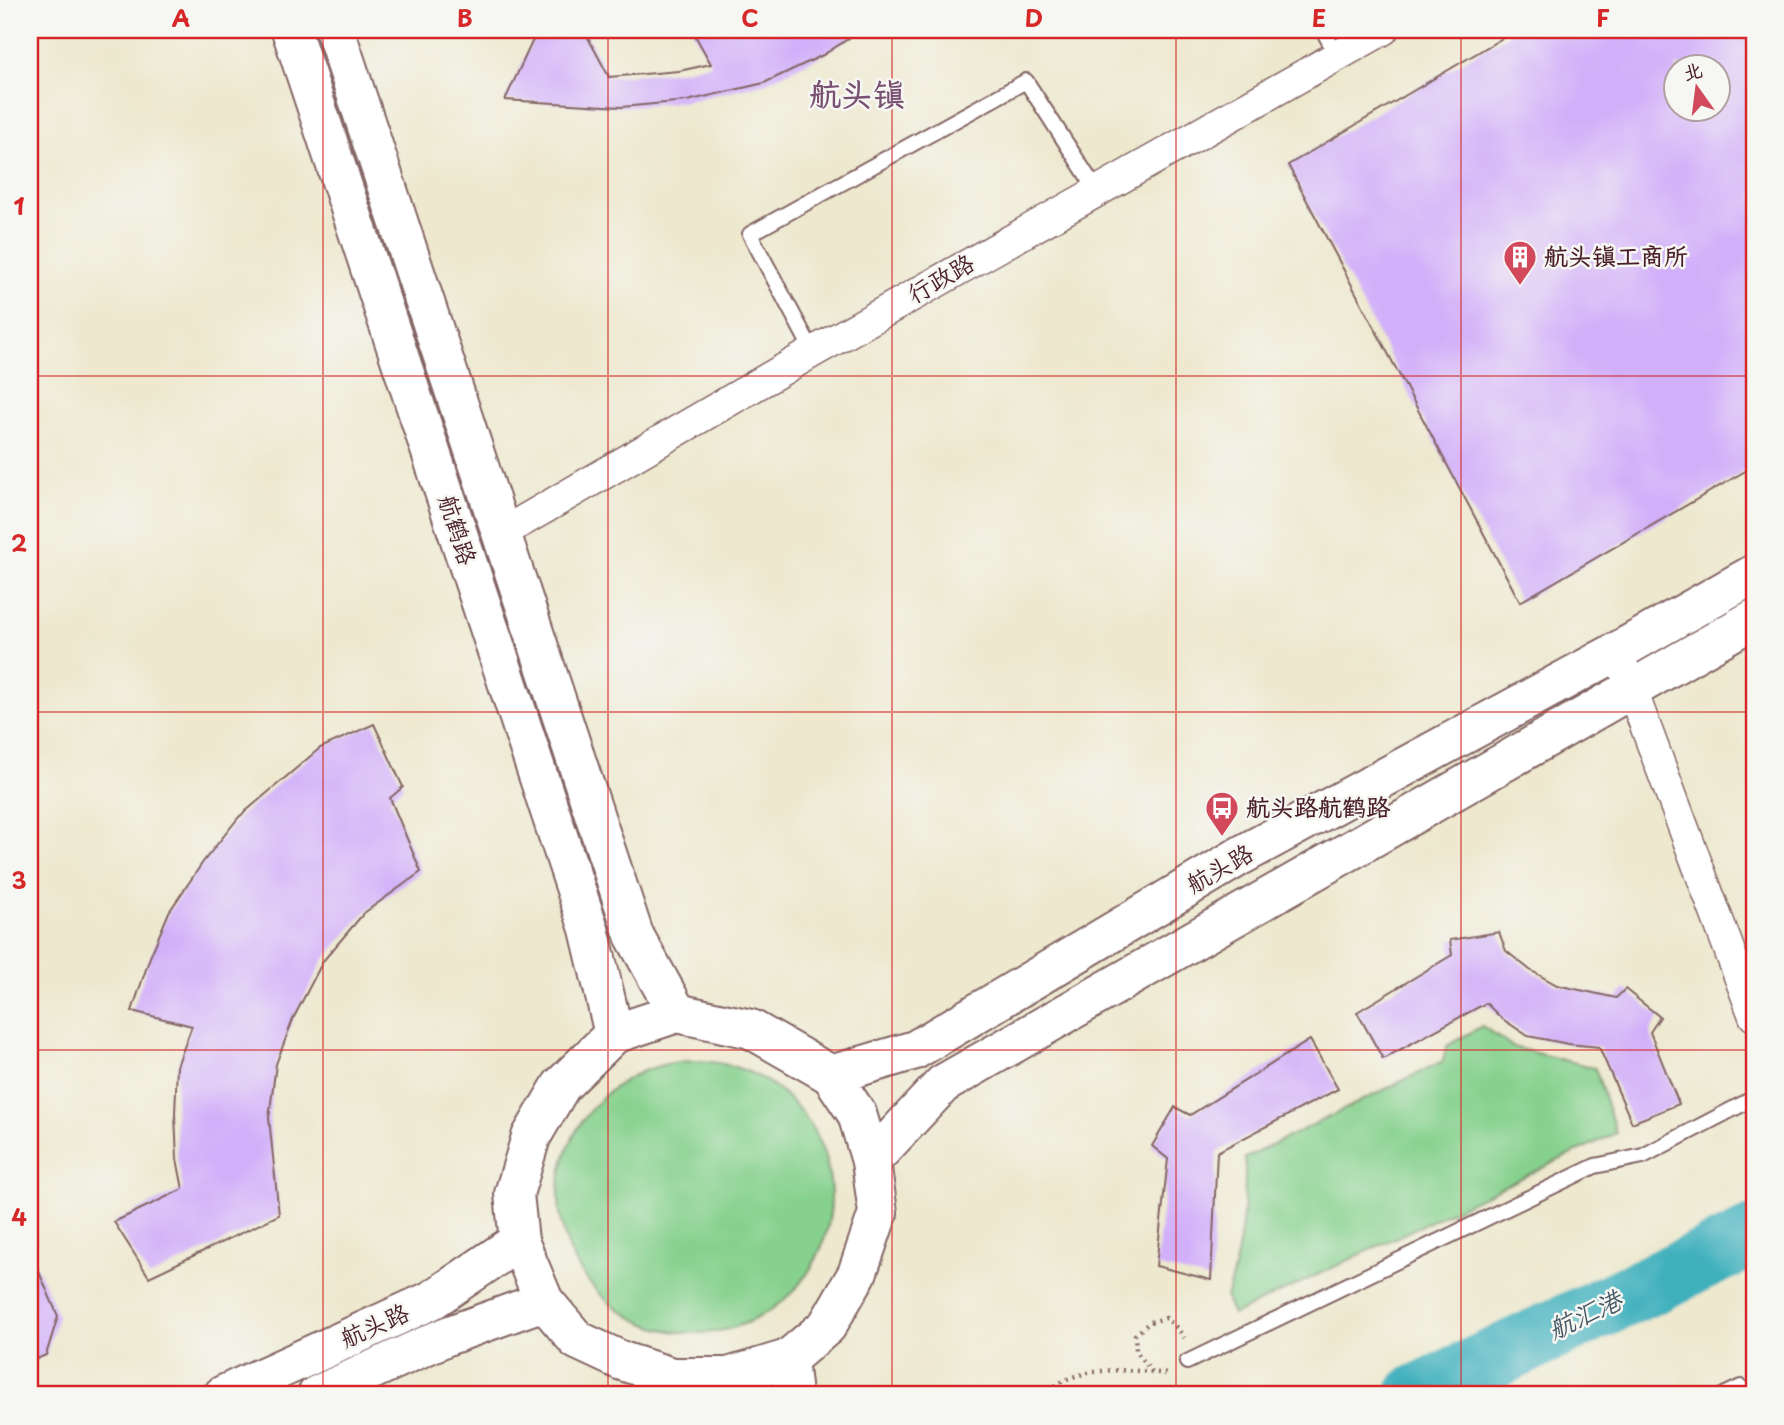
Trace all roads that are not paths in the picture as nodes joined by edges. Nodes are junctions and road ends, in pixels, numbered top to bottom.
1 (291, 30) edge
2 (335, 30) edge
3 (1383, 30) edge
4 (1330, 43) edge
5 (1097, 191) junction
6 (813, 352) junction
7 (502, 533) junction
8 (1754, 574) edge
9 (1754, 619) edge
10 (1619, 651) junction
11 (1631, 688) junction
12 (1748, 977) edge
13 (677, 1013) junction
14 (1754, 1016) edge
15 (614, 1034) junction
16 (831, 1075) junction
17 (1754, 1098) edge
18 (871, 1161) junction
19 (519, 1241) junction
20 (544, 1301) junction
21 (1187, 1362) road end
22 (790, 1377) edge
23 (731, 1386) edge
24 (1741, 1387) dead end
25 (223, 1395) edge
26 (317, 1395) edge
27 (1724, 1395) edge

1 - 15 main road, 航鹤路
2 - 7 main road, 航鹤路
3 - 4 street, 行政路
4 - 5 street, 行政路
5 - 6 street, 行政路
5 - 6 lane
6 - 7 street, 行政路
7 - 13 main road, 航鹤路
8 - 10 main road, 航头路
9 - 11 main road, 航头路
10 - 11 street
10 - 16 main road, 航头路
11 - 12 street
11 - 18 main road, 航头路
12 - 14 street
13 - 15 main road
13 - 16 main road
15 - 19 main road
16 - 18 main road
17 - 21 lane
18 - 22 main road
19 - 20 main road
19 - 25 main road, 航头路
20 - 23 main road
20 - 26 main road, 航头路
22 - 23 main road
24 - 27 lane

